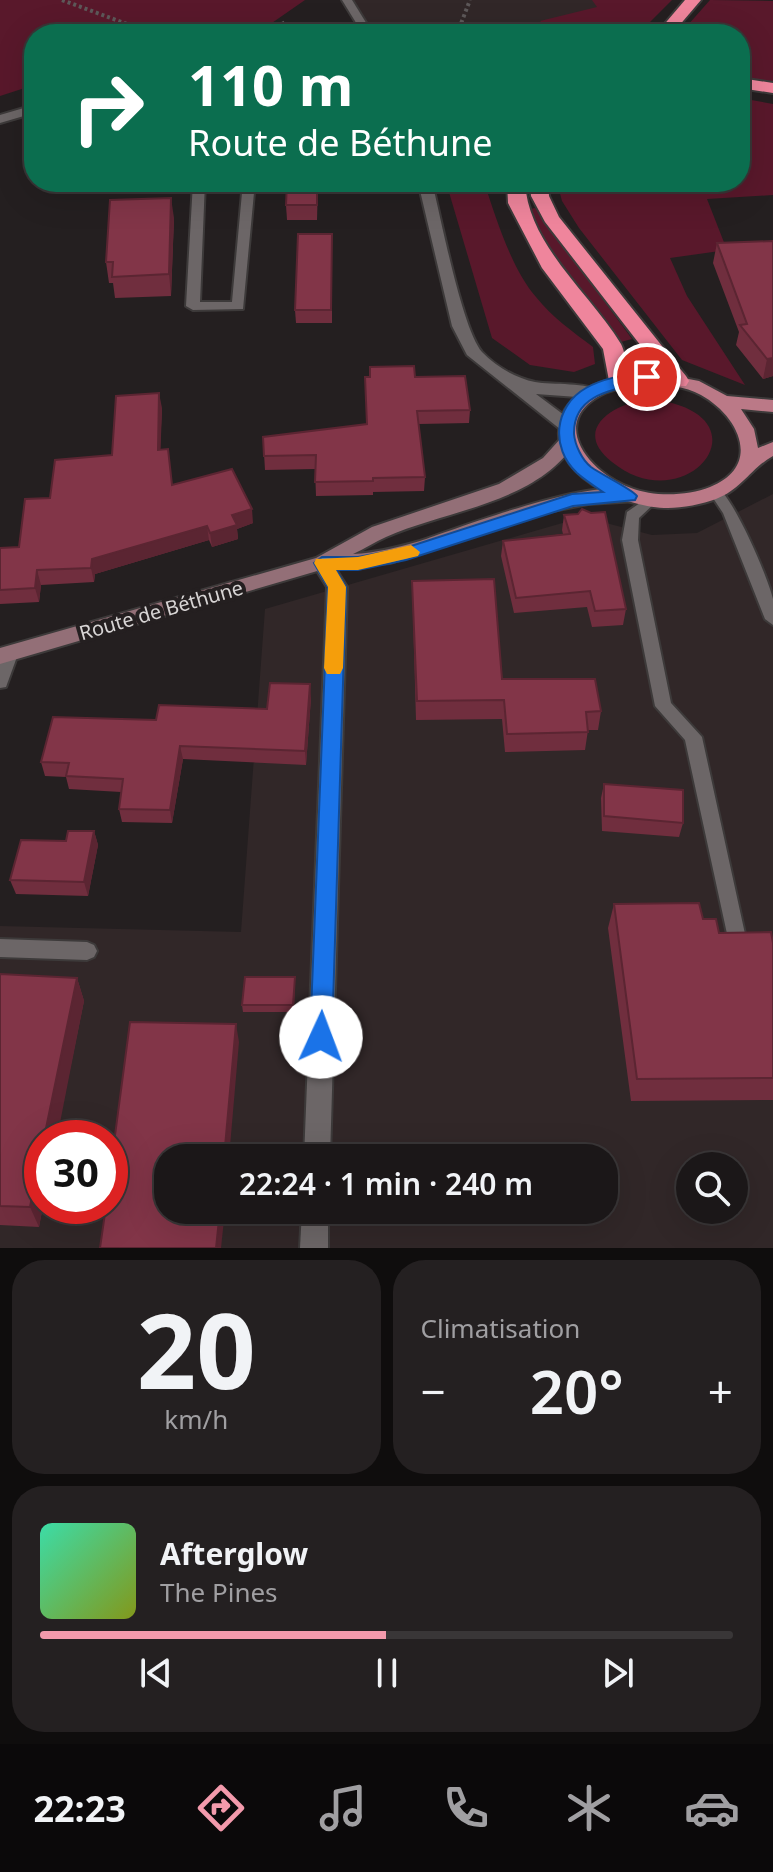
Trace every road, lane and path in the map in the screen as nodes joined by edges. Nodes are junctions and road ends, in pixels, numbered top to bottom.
1 (62, 0) edge
2 (347, 0) edge
3 (470, 0) edge
4 (693, 0) edge
5 (286, 22) dead end
6 (127, 24) edge
7 (278, 24) edge
8 (362, 24) edge
9 (461, 24) edge
10 (673, 24) edge
11 (750, 85) edge
12 (773, 88) edge
13 (24, 112) edge
14 (0, 119) edge
15 (199, 192) edge
16 (248, 192) edge
17 (427, 192) edge
18 (516, 192) edge
19 (540, 192) edge
20 (617, 381) junction
21 (679, 381) junction
22 (513, 383) junction
23 (591, 392) junction
24 (725, 402) junction
25 (773, 406) edge
26 (566, 434) junction
27 (773, 448) edge
28 (748, 462) junction
29 (716, 492) junction
30 (629, 496) junction
31 (650, 501) junction
32 (322, 563) junction
33 (773, 619) edge
34 (5, 655) edge
35 (0, 682) edge
36 (738, 943) edge
37 (0, 948) edge
38 (87, 951) dead end
39 (317, 1144) edge
40 (315, 1224) edge
41 (314, 1248) edge

1 - 6 path
2 - 8 lane
3 - 9 path
4 - 10 highway
5 - 7 path
11 - 12 highway
13 - 14 street
15 - 16 lane
17 - 22 street
18 - 20 highway
19 - 21 highway
20 - 21 main road, Route de Béthune
20 - 23 main road, Route de Béthune
21 - 24 main road, Route de Béthune
22 - 23 street
22 - 26 street
23 - 26 main road, Route de Béthune
24 - 25 main road, Route de Béthune
24 - 28 main road, Route de Béthune
26 - 30 main road, Route de Béthune
26 - 32 main road, Route de Béthune
27 - 28 main road
28 - 29 main road
29 - 31 main road, Route de Béthune
29 - 33 lane
30 - 31 main road, Route de Béthune
30 - 32 main road, Route de Béthune
31 - 36 lane
32 - 34 main road, Route de Béthune
32 - 39 street
34 - 35 lane
37 - 38 lane
40 - 41 street

